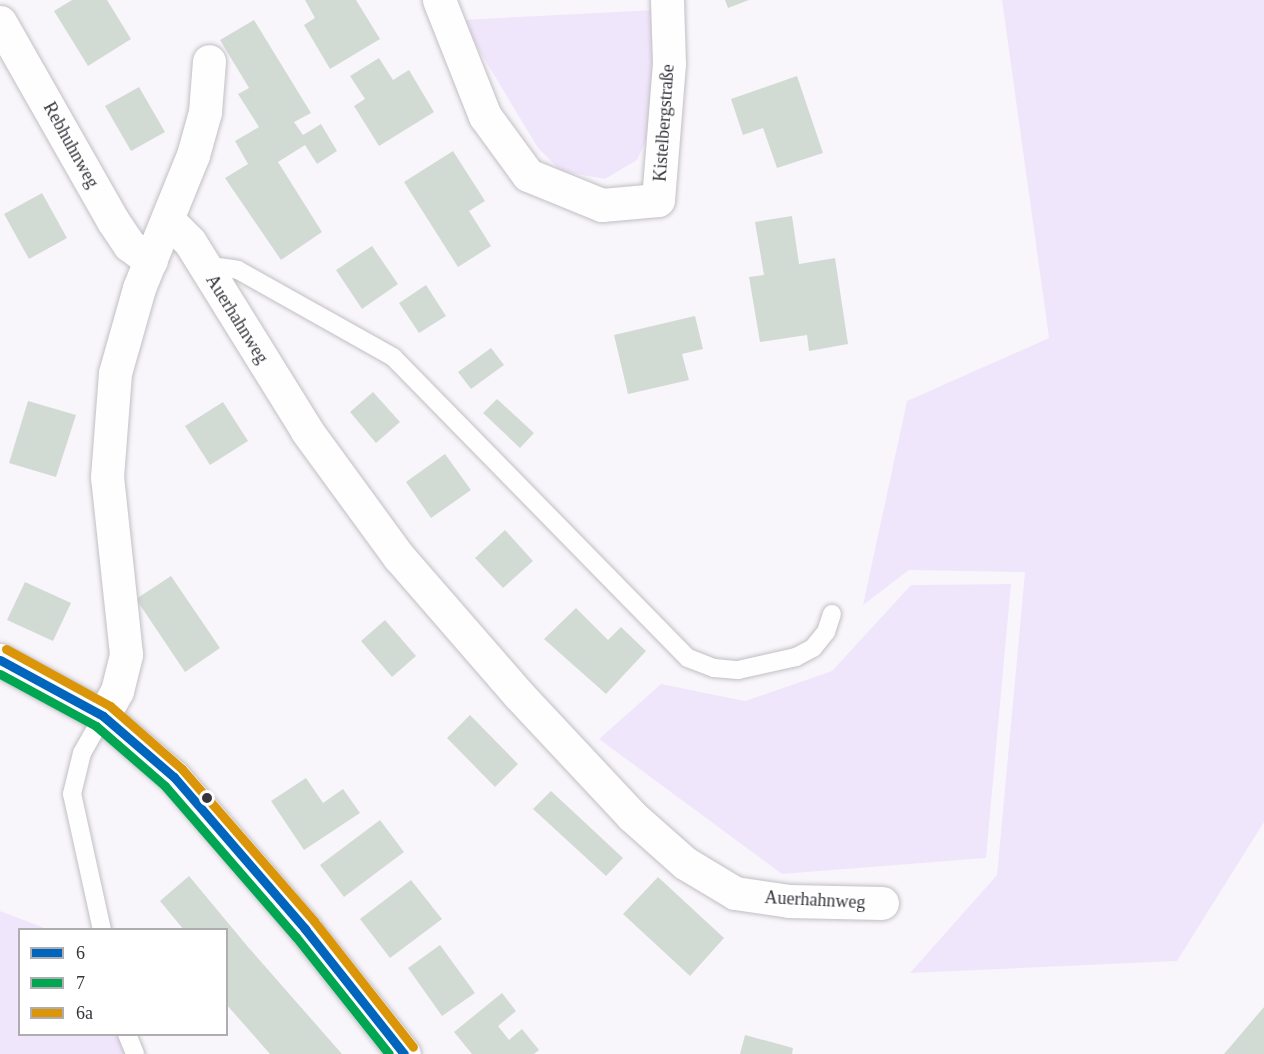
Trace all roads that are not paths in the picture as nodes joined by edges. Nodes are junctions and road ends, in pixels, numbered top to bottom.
1 (439, 0) edge
2 (667, 0) edge
3 (0, 22) edge
4 (209, 61) dead end
5 (168, 220) junction
6 (151, 261) junction
7 (204, 265) junction
8 (831, 614) dead end
9 (0, 660) edge
10 (103, 716) junction
11 (882, 903) dead end
12 (102, 928) edge
13 (127, 1036) edge
14 (135, 1054) edge
15 (404, 1054) edge

1 - 2 street, Kistelbergstraße
3 - 6 street, Rebhuhnweg
4 - 5 street
5 - 6 street
5 - 7 street, Auerhahnweg
6 - 10 street
7 - 8 lane
7 - 11 street, Auerhahnweg
9 - 10 street
10 - 12 lane
10 - 15 street
13 - 14 lane

